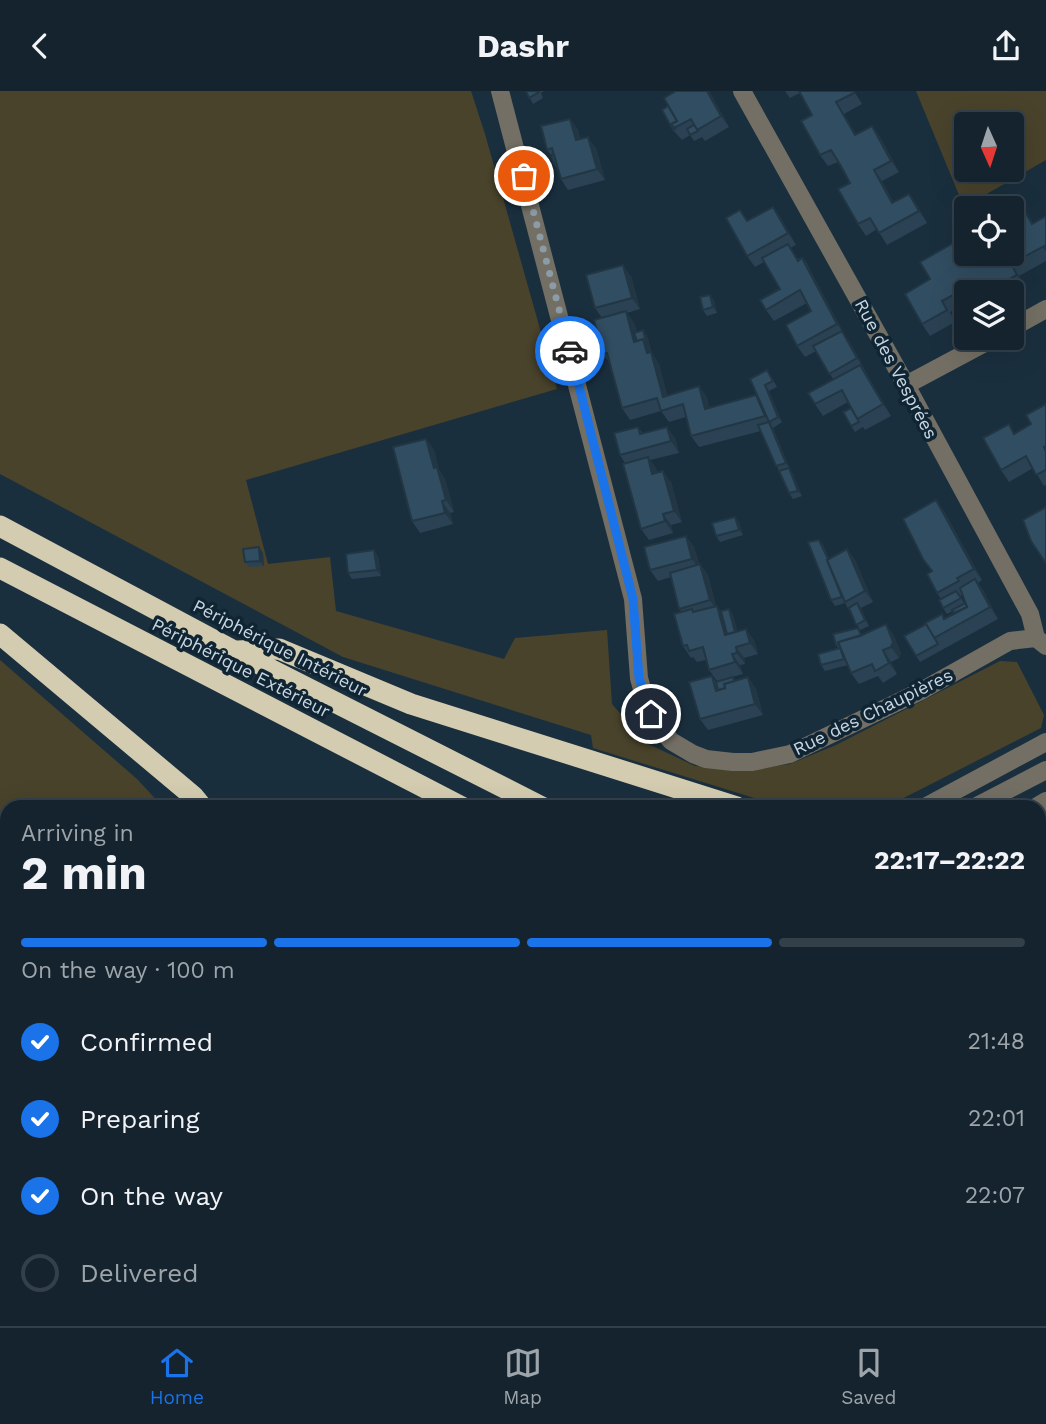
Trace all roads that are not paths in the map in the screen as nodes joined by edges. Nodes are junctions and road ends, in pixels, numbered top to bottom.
1 (500, 91) edge
2 (742, 91) edge
3 (1046, 309) edge
4 (1024, 321) edge
5 (972, 350) edge
6 (906, 385) junction
7 (0, 526) edge
8 (0, 568) edge
9 (0, 634) edge
10 (1041, 642) edge
11 (234, 651) junction
12 (1046, 742) edge
13 (1046, 770) edge
14 (196, 800) edge
15 (448, 800) edge
16 (528, 800) edge
17 (715, 800) edge
18 (938, 800) edge
19 (988, 800) edge

1 - 10 street, Rue des Chaupières
2 - 6 street, Rue des Vesprées
3 - 4 street
5 - 6 street
6 - 10 street, Rue des Vesprées
7 - 11 highway, Périphérique Intérieur
8 - 15 highway, Périphérique Extérieur
9 - 14 highway
11 - 16 highway, Périphérique Intérieur
11 - 17 highway
12 - 18 street
13 - 19 street

